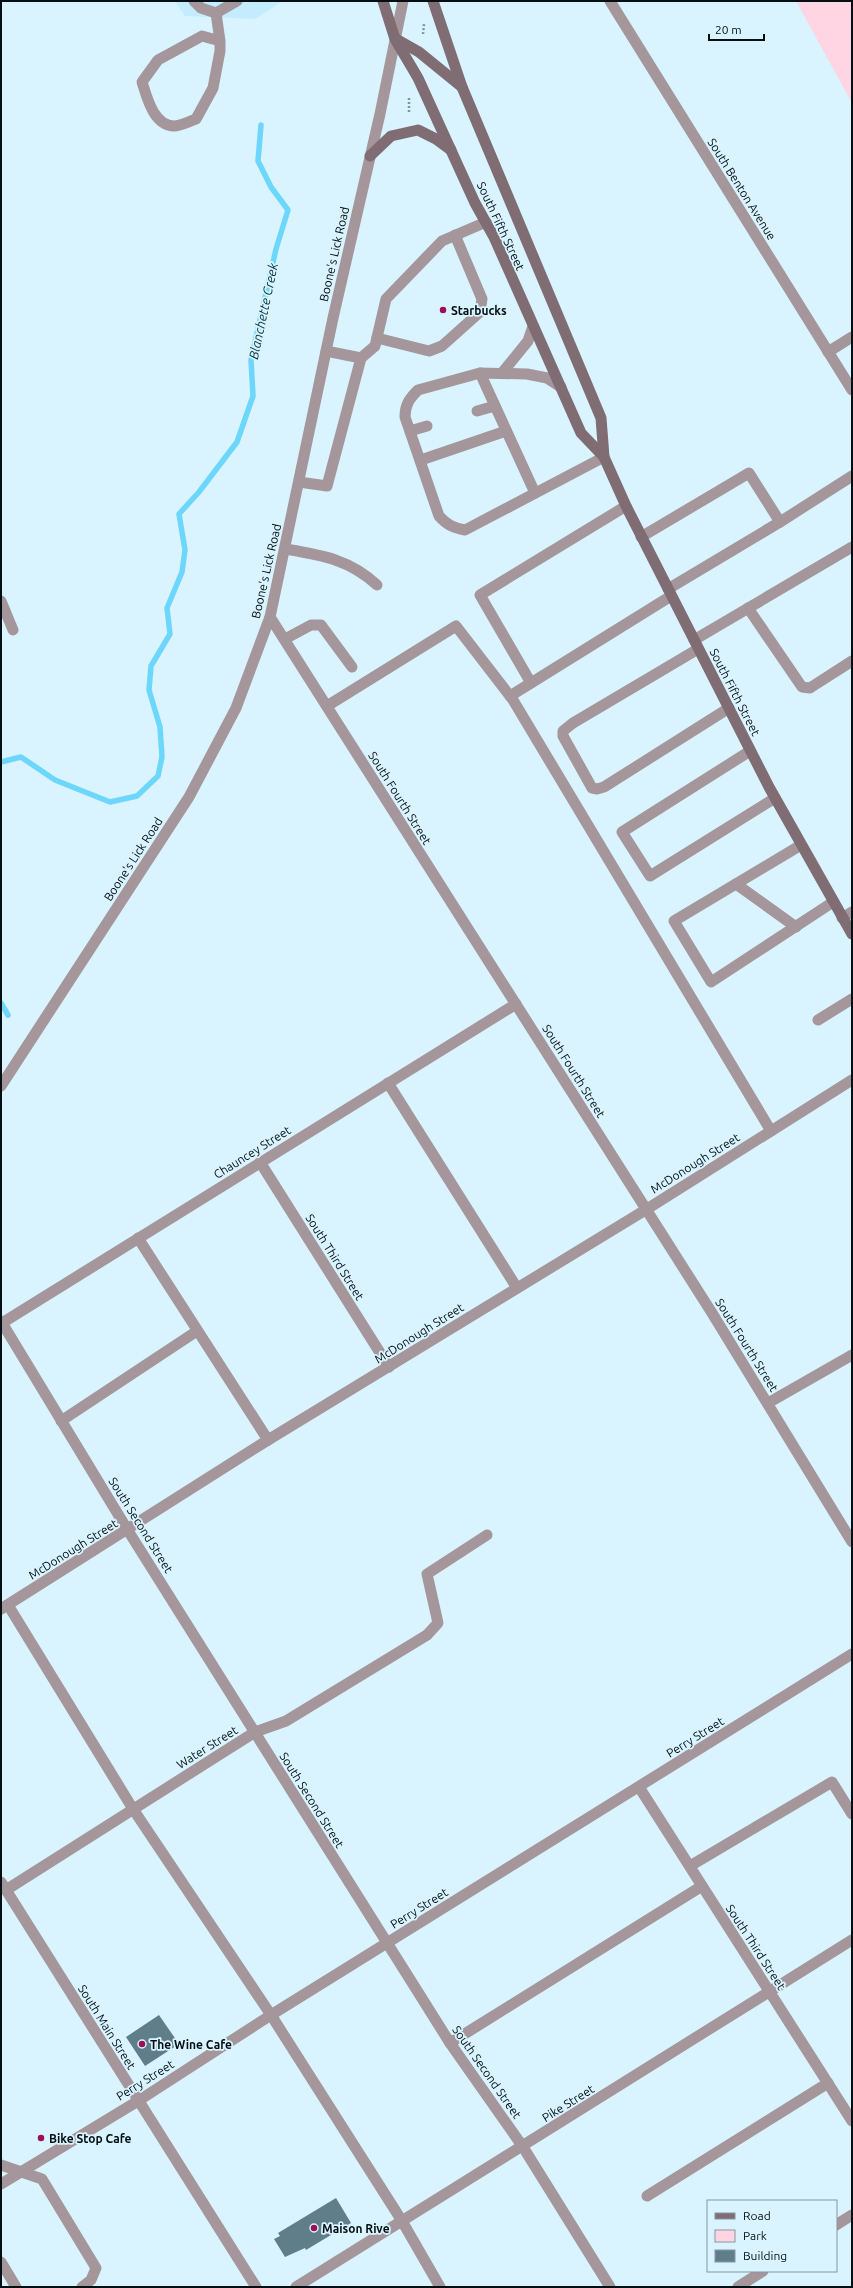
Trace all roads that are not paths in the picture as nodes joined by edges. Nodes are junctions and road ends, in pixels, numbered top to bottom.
1 (194, 1) edge
2 (237, 1) edge
3 (383, 1) edge
4 (403, 1) edge
5 (433, 1) edge
6 (610, 1) edge
7 (216, 13) junction
8 (395, 39) junction
9 (220, 41) junction
10 (462, 87) junction
11 (452, 150) junction
12 (370, 156) junction
13 (486, 222) junction
14 (455, 236) junction
15 (534, 326) junction
16 (852, 337) edge
17 (377, 338) junction
18 (326, 351) junction
19 (828, 352) junction
20 (361, 358) junction
21 (480, 373) junction
22 (502, 373) junction
23 (561, 387) junction
24 (852, 390) edge
25 (495, 406) junction
26 (477, 411) dead end
27 (427, 426) dead end
28 (410, 431) junction
29 (506, 431) junction
30 (604, 456) junction
31 (421, 460) junction
32 (852, 476) edge
33 (299, 482) junction
34 (534, 493) junction
35 (626, 506) junction
36 (780, 522) junction
37 (641, 537) junction
38 (852, 547) edge
39 (285, 549) junction
40 (377, 585) dead end
41 (669, 592) junction
42 (1, 601) edge
43 (748, 608) junction
44 (270, 617) junction
45 (13, 630) dead end
46 (285, 639) junction
47 (696, 644) junction
48 (852, 661) edge
49 (352, 667) dead end
50 (531, 683) junction
51 (510, 696) junction
52 (327, 706) junction
53 (729, 708) junction
54 (750, 751) junction
55 (775, 798) junction
56 (801, 845) junction
57 (736, 884) junction
58 (833, 902) junction
59 (852, 912) edge
60 (842, 918) junction
61 (796, 926) junction
62 (852, 934) edge
63 (852, 999) edge
64 (516, 1004) junction
65 (818, 1020) dead end
66 (852, 1080) edge
67 (388, 1083) junction
68 (1, 1086) edge
69 (771, 1131) junction
70 (260, 1162) junction
71 (647, 1209) junction
72 (138, 1238) junction
73 (517, 1288) junction
74 (2, 1322) edge
75 (197, 1331) junction
76 (852, 1355) edge
77 (389, 1367) junction
78 (768, 1403) junction
79 (61, 1421) junction
80 (268, 1440) junction
81 (127, 1529) junction
82 (487, 1535) dead end
83 (852, 1542) edge
84 (4, 1607) edge
85 (852, 1654) edge
86 (255, 1732) junction
87 (639, 1787) junction
88 (133, 1810) junction
89 (852, 1814) edge
90 (690, 1866) junction
91 (4, 1886) edge
92 (702, 1886) junction
93 (852, 1940) edge
94 (387, 1943) junction
95 (770, 1992) junction
96 (272, 2015) junction
97 (450, 2044) junction
98 (828, 2083) junction
99 (138, 2101) junction
100 (852, 2121) edge
101 (523, 2146) junction
102 (1, 2165) edge
103 (19, 2172) junction
104 (1, 2184) edge
105 (647, 2196) dead end
106 (852, 2215) edge
107 (402, 2221) junction
108 (837, 2224) edge
109 (1, 2262) edge
110 (761, 2272) edge
111 (16, 2287) edge
112 (82, 2287) edge
113 (256, 2287) edge
114 (296, 2287) edge
115 (440, 2287) edge
116 (610, 2287) edge
117 (738, 2287) edge

1 - 7 street
2 - 7 street
3 - 8 main road, South Fifth Street
4 - 8 street, Boone's Lick Road
5 - 10 main road, South Fifth Street
6 - 19 street, South Benton Avenue
7 - 9 street
8 - 10 main road
8 - 11 main road, South Fifth Street
8 - 12 street, Boone's Lick Road
9 - 9 street
10 - 30 main road, South Fifth Street
11 - 12 main road
11 - 13 main road, South Fifth Street
12 - 18 street, Boone's Lick Road
13 - 14 street
13 - 15 main road, South Fifth Street
14 - 17 street
14 - 17 street
15 - 22 street
15 - 23 main road, South Fifth Street
16 - 19 street
17 - 20 street
18 - 20 street
18 - 33 street, Boone's Lick Road
19 - 24 street, South Benton Avenue
20 - 33 street
21 - 22 street
21 - 25 street
21 - 28 street
22 - 23 street
23 - 30 main road, South Fifth Street
25 - 26 street
25 - 29 street
27 - 28 street
28 - 31 street
29 - 31 street
29 - 34 street
30 - 34 street
30 - 35 main road, South Fifth Street
31 - 34 street
32 - 36 street
33 - 39 street, Boone's Lick Road
35 - 37 main road, South Fifth Street
35 - 50 street
36 - 37 street
36 - 41 street
37 - 41 main road, South Fifth Street
38 - 43 street
39 - 40 street
39 - 44 street, Boone's Lick Road
41 - 47 main road, South Fifth Street
41 - 50 street
42 - 45 street
43 - 47 street
43 - 48 street
44 - 46 street, South Fourth Street
44 - 68 street, Boone's Lick Road
46 - 49 street
46 - 52 street, South Fourth Street
47 - 53 main road, South Fifth Street
47 - 53 street
50 - 51 street
51 - 52 street
51 - 69 street
52 - 64 street, South Fourth Street
53 - 54 main road, South Fifth Street
54 - 55 main road, South Fifth Street
54 - 55 street
55 - 56 main road, South Fifth Street
56 - 57 street
56 - 58 main road, South Fifth Street
57 - 61 street
57 - 61 street
58 - 60 main road, South Fifth Street
58 - 61 street
59 - 60 street
60 - 62 main road, South Fifth Street
63 - 65 street
64 - 67 street, Chauncey Street
64 - 71 street, South Fourth Street
66 - 69 street, McDonough Street
67 - 70 street, Chauncey Street
67 - 73 street
69 - 71 street, McDonough Street
70 - 72 street, Chauncey Street
70 - 77 street, South Third Street
71 - 73 street, McDonough Street
71 - 78 street, South Fourth Street
72 - 74 street, Chauncey Street
72 - 75 street
73 - 77 street, McDonough Street
74 - 79 street, South Second Street
75 - 79 street
75 - 80 street
76 - 78 street
77 - 80 street, McDonough Street
78 - 83 street, South Fourth Street
79 - 81 street, South Second Street
80 - 81 street, McDonough Street
81 - 84 street, McDonough Street
81 - 86 street, South Second Street
82 - 86 street, Water Street
84 - 88 street
85 - 87 street, Perry Street
86 - 88 street, Water Street
86 - 94 street, South Second Street
87 - 90 street, South Third Street
87 - 94 street, Perry Street
88 - 91 street, Water Street
88 - 96 street
89 - 90 street
90 - 92 street, South Third Street
91 - 99 street, South Main Street
92 - 95 street, South Third Street
92 - 97 street
93 - 95 street, Pike Street
94 - 96 street, Perry Street
94 - 97 street, South Second Street
95 - 98 street, South Third Street
95 - 101 street, Pike Street
96 - 99 street, Perry Street
96 - 107 street
97 - 101 street, South Second Street
98 - 100 street, South Third Street
98 - 105 street
99 - 103 street, Perry Street
99 - 113 street, South Main Street
101 - 107 street, Pike Street
101 - 116 street, South Second Street
102 - 103 street
103 - 104 street, Perry Street
103 - 112 street
106 - 108 street
107 - 114 street, Pike Street
107 - 115 street
109 - 111 street
110 - 117 street

